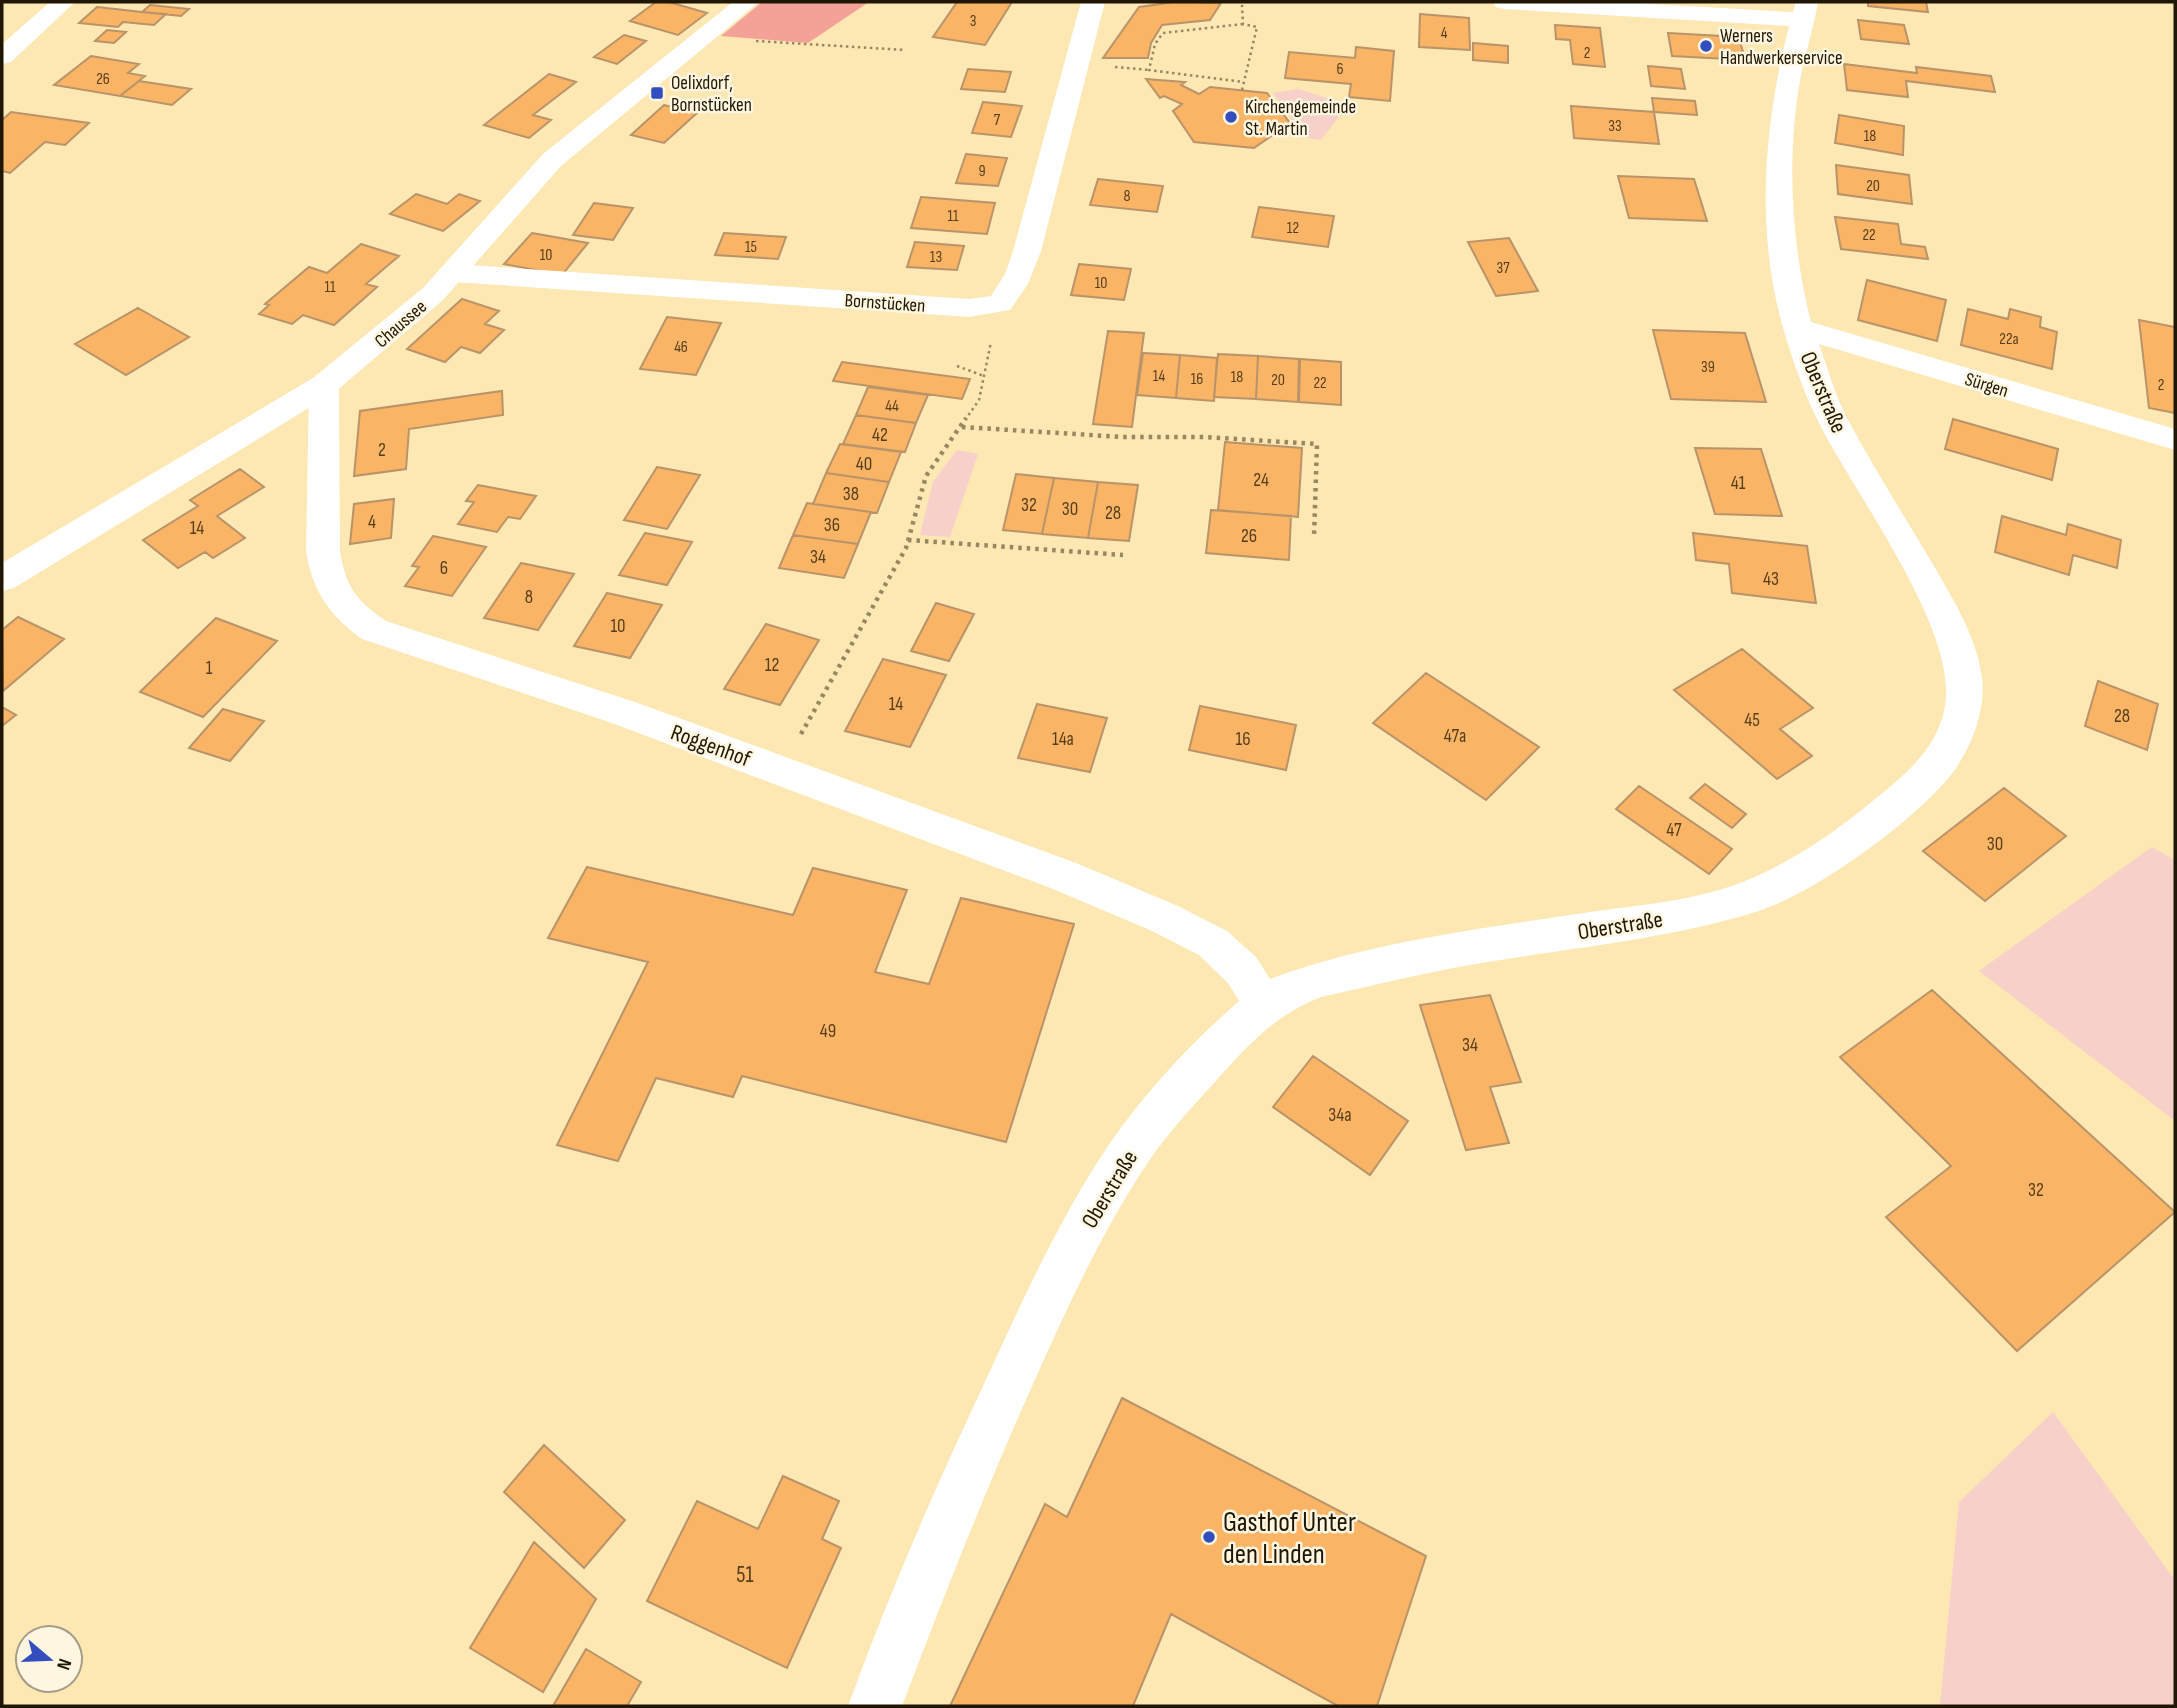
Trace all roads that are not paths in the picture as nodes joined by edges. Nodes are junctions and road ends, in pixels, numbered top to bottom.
1 (63, 2) edge
2 (747, 2) edge
3 (1093, 2) edge
4 (1504, 2) edge
5 (1804, 11) edge
6 (2, 57) edge
7 (453, 274) junction
8 (1798, 328) junction
9 (324, 385) junction
10 (2175, 440) edge
11 (4, 572) edge
12 (1264, 1005) junction
13 (875, 1706) edge

1 - 6 street
2 - 7 street, Chaussee
3 - 7 street, Bornstücken
4 - 5 street
5 - 8 street, Oberstraße
7 - 9 street, Chaussee
8 - 10 street, Sürgen
8 - 12 street, Oberstraße
9 - 11 street, Chaussee
9 - 12 street, Roggenhof
12 - 13 street, Oberstraße

